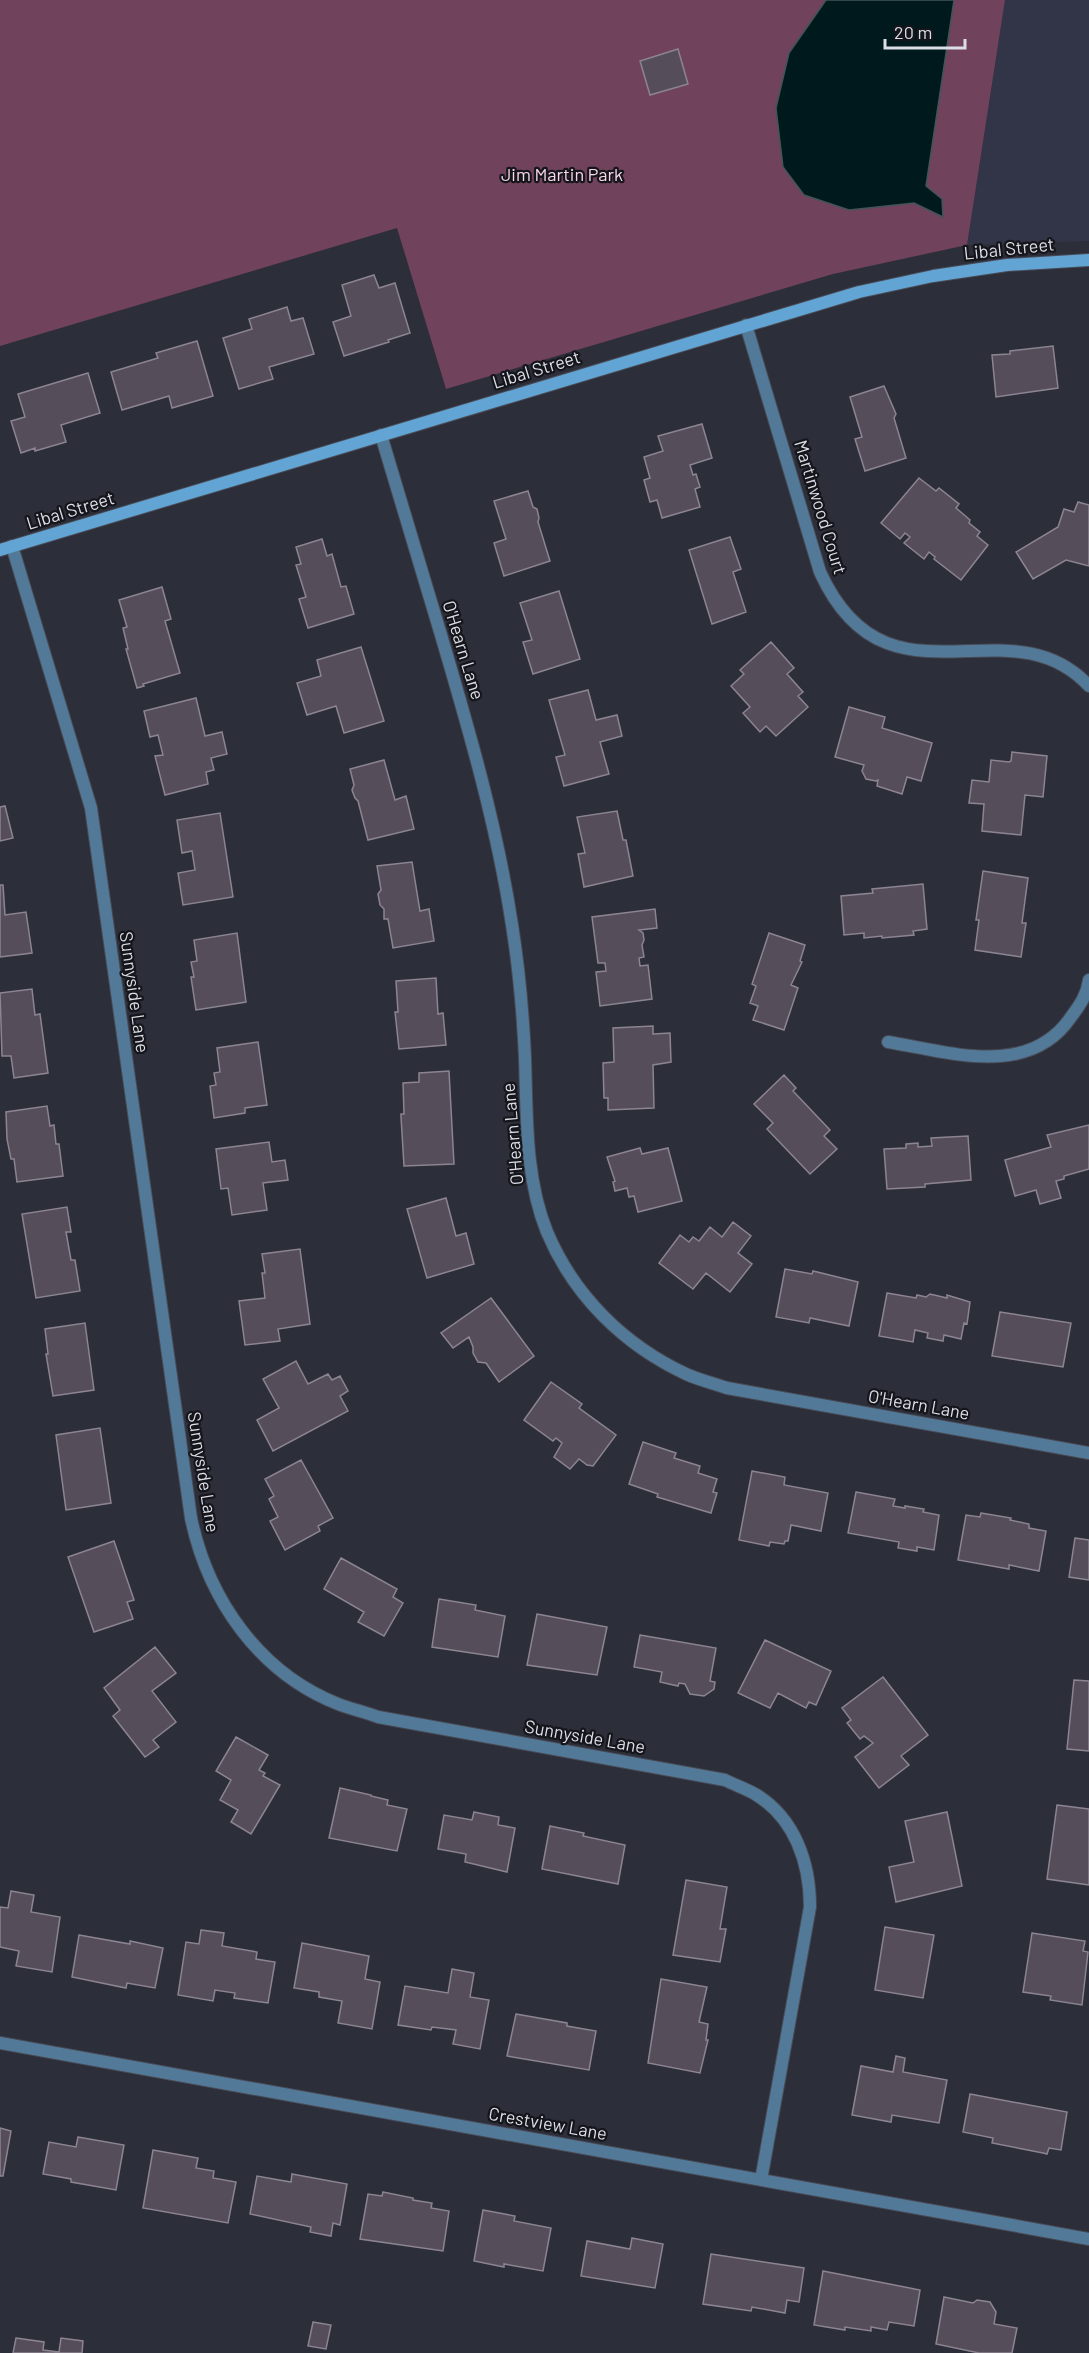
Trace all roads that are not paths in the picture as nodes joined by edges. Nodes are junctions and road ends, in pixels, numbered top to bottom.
1 (1089, 260) edge
2 (746, 325) junction
3 (381, 435) junction
4 (6, 548) edge
5 (1089, 686) edge
6 (1089, 980) edge
7 (888, 1042) dead end
8 (1089, 1453) edge
9 (0, 2043) edge
10 (761, 2180) junction
11 (1089, 2239) edge

1 - 2 street, Libal Street
2 - 3 street, Libal Street
2 - 5 street, Martinwood Court
3 - 4 street, Libal Street
3 - 8 street, O'Hearn Lane
4 - 10 street, Sunnyside Lane
6 - 7 street
9 - 10 street, Crestview Lane
10 - 11 street, Crestview Lane

